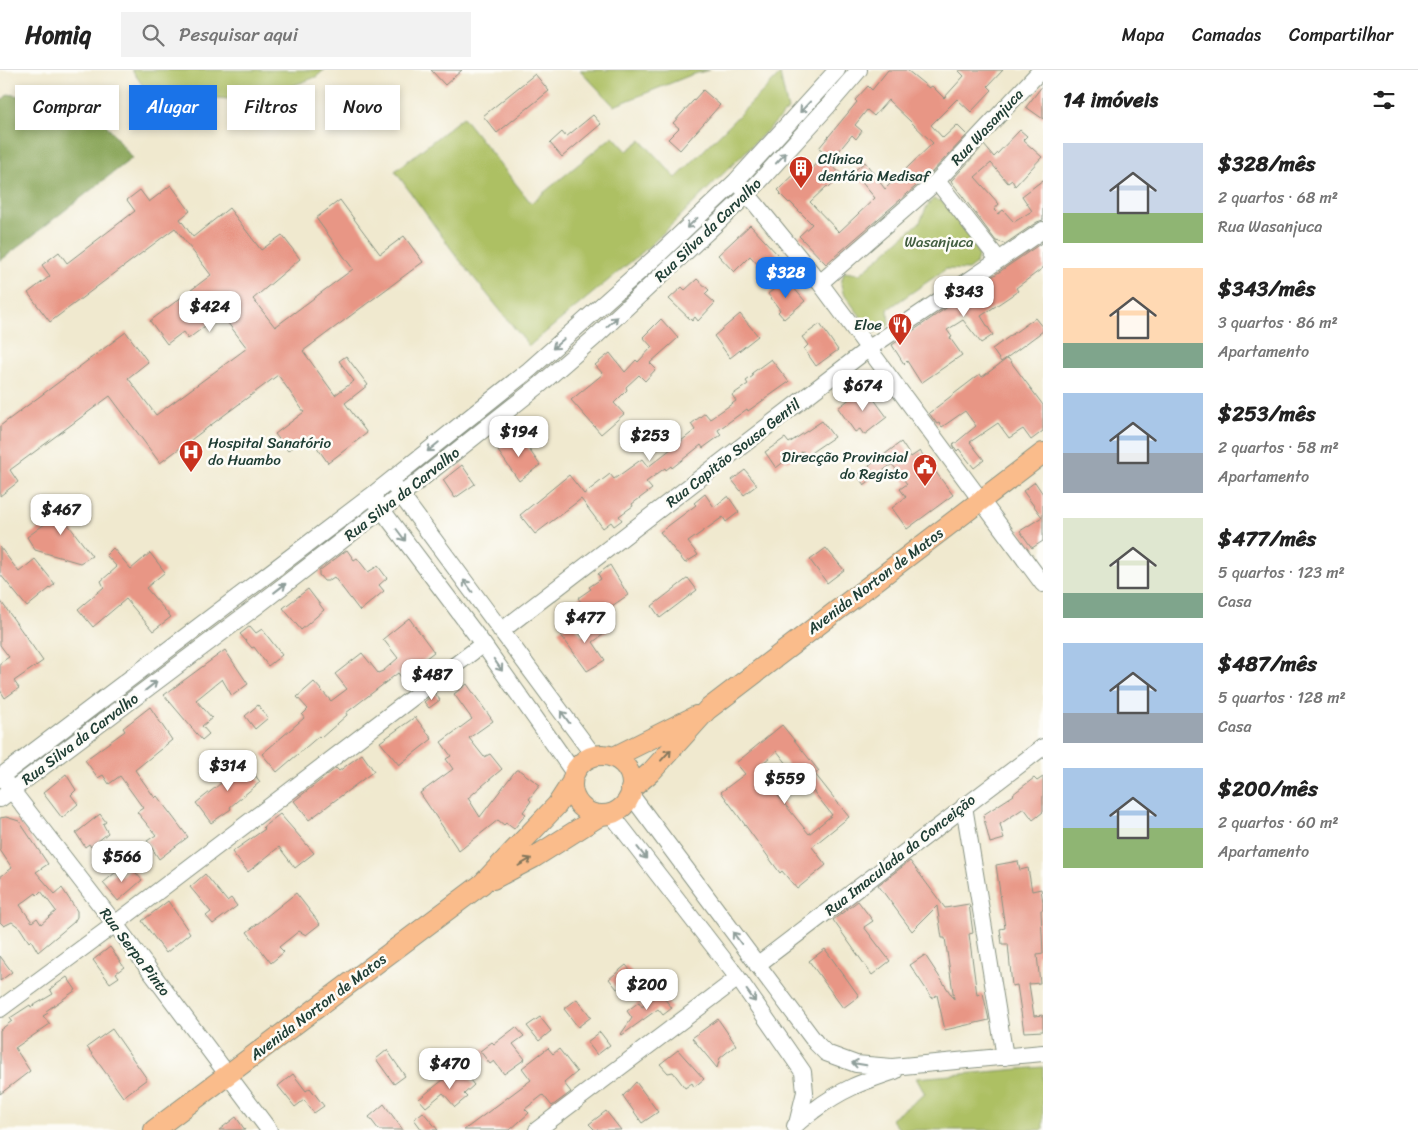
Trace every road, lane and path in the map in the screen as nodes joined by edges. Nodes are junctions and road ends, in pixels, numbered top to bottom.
1 (837, 70) edge
2 (859, 70) edge
3 (1041, 70) edge
4 (736, 181) junction
5 (937, 181) junction
6 (748, 194) junction
7 (1043, 230) edge
8 (658, 255) junction
9 (998, 259) junction
10 (669, 268) junction
11 (820, 283) junction
12 (583, 323) junction
13 (594, 338) junction
14 (868, 349) junction
15 (1043, 452) edge
16 (390, 481) junction
17 (401, 495) junction
18 (371, 496) junction
19 (980, 500) junction
20 (382, 510) junction
21 (1043, 584) edge
22 (501, 631) junction
23 (483, 644) junction
24 (171, 648) junction
25 (181, 662) junction
26 (707, 710) junction
27 (74, 722) junction
28 (84, 737) junction
29 (1043, 747) edge
30 (604, 757) junction
31 (0, 776) edge
32 (573, 778) junction
33 (631, 792) junction
34 (6, 795) edge
35 (964, 806) junction
36 (606, 815) junction
37 (482, 884) junction
38 (115, 924) junction
39 (757, 965) junction
40 (738, 978) junction
41 (0, 1009) edge
42 (1043, 1053) edge
43 (1005, 1057) junction
44 (907, 1066) junction
45 (227, 1075) junction
46 (795, 1127) edge
47 (154, 1130) edge
48 (269, 1130) edge
49 (537, 1130) edge

1 -> 4 street, Rua Silva da Carvalho
6 -> 2 street, Rua Silva da Carvalho
3 - 5 street, Rua Wasanjuca
4 - 6 street
4 -> 8 street, Rua Silva da Carvalho
5 - 9 street
5 - 11 street, Rua Wasanjuca
6 - 10 street, Rua Silva da Carvalho
6 - 11 street
7 - 9 street, Rua Capitão Sousa Gentil
8 - 10 street
8 - 12 street, Rua Silva da Carvalho
9 - 14 street, Rua Capitão Sousa Gentil
13 -> 10 street, Rua Silva da Carvalho
11 - 14 street
12 - 13 street
12 -> 16 street, Rua Silva da Carvalho
13 - 17 street, Rua Silva da Carvalho
14 - 19 street
14 - 22 street, Rua Capitão Sousa Gentil
15 - 19 main road, Avenida Norton de Matos
16 - 17 street
16 - 18 street, Rua Silva da Carvalho
17 - 20 street, Rua Silva da Carvalho
22 -> 17 street
18 - 20 street
18 - 24 street, Rua Silva da Carvalho
19 - 21 street
19 - 26 main road, Avenida Norton de Matos
20 -> 23 street
25 -> 20 street, Rua Silva da Carvalho
30 -> 22 street
23 -> 32 street
23 - 38 street
24 - 25 street
24 - 27 street, Rua Silva da Carvalho
28 -> 25 street, Rua Silva da Carvalho
26 - 30 main road, Avenida Norton de Matos
33 -> 26 main road, Avenida Norton de Matos
27 - 28 street
27 - 31 street, Rua Silva da Carvalho
28 - 34 street, Rua Silva da Carvalho
29 - 35 street, Rua Imaculada da Conceição
30 - 32 main road
30 - 33 main road
31 - 34 street, Rua Serpa Pinto
32 - 36 main road
32 - 37 main road, Avenida Norton de Matos
33 - 36 main road
39 -> 33 street
34 - 38 street, Rua Serpa Pinto
35 - 39 street, Rua Imaculada da Conceição
35 - 43 street
37 -> 36 main road, Avenida Norton de Matos
36 -> 40 street
37 - 45 main road, Avenida Norton de Matos
38 - 41 street
38 - 45 street, Rua Serpa Pinto
44 -> 39 street
40 -> 46 street
40 - 49 street
42 - 43 street
43 - 44 street
44 - 46 street
45 - 47 main road, Avenida Norton de Matos
45 - 48 street, Rua Serpa Pinto

